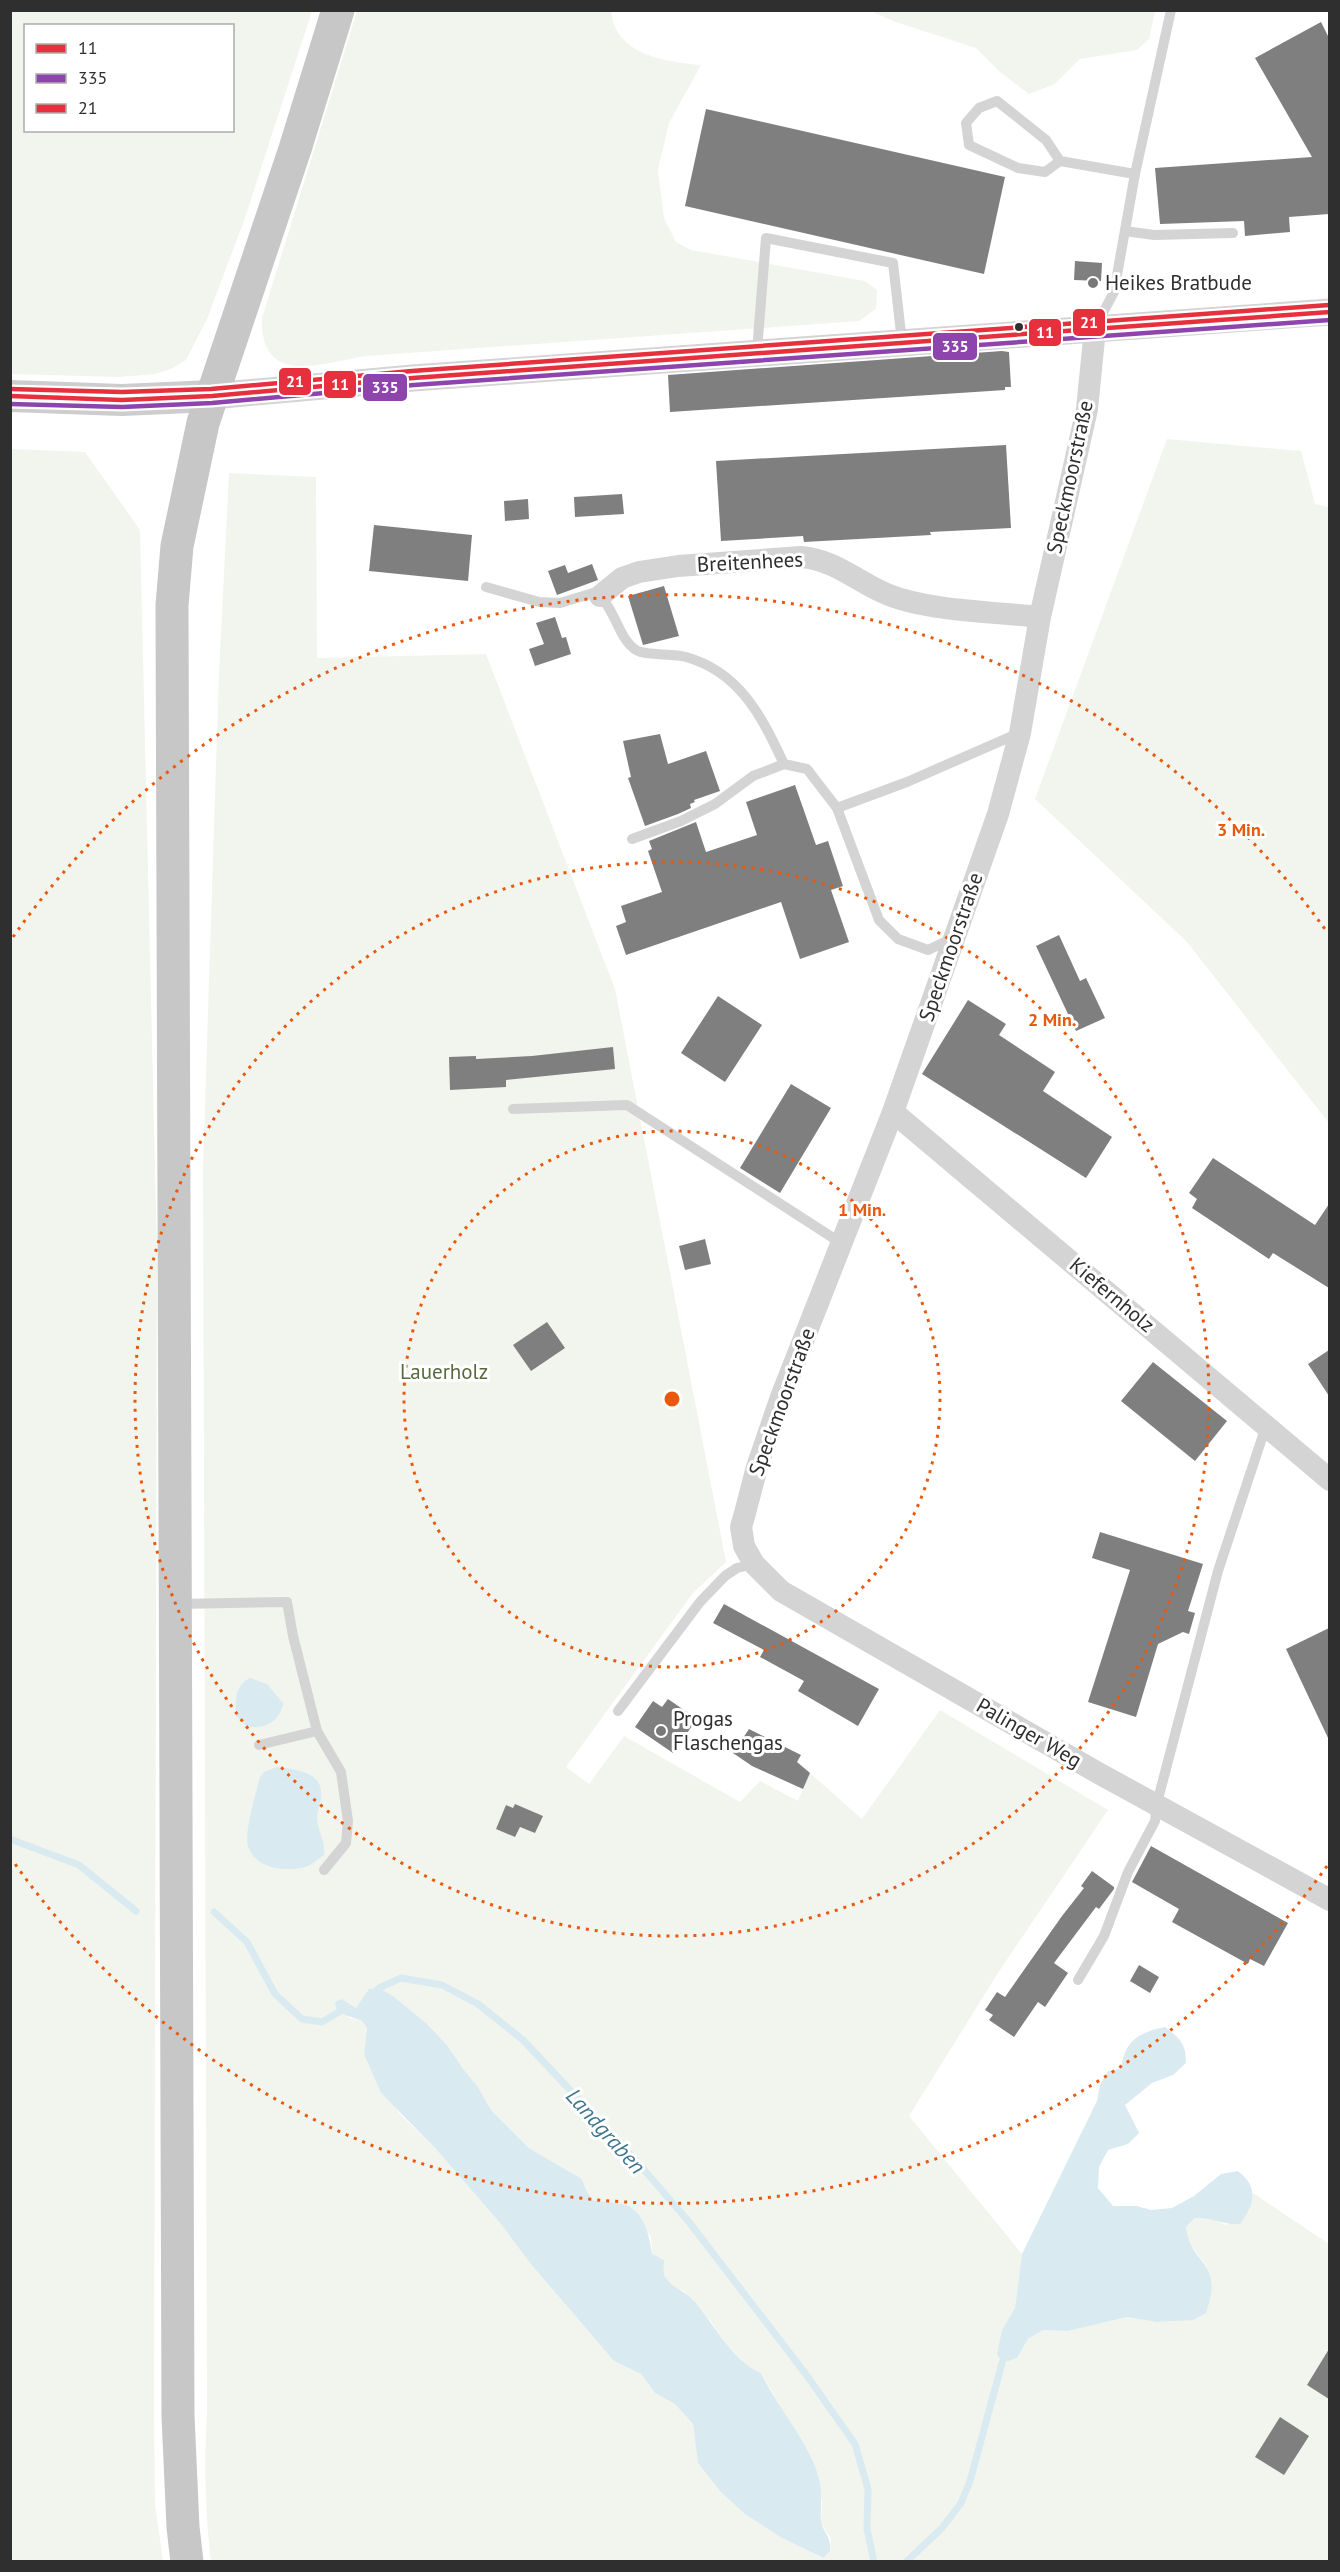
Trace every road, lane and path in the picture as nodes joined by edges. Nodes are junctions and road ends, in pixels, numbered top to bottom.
1 (338, 10) edge
2 (1171, 10) edge
3 (1060, 161) junction
4 (1135, 174) junction
5 (1125, 231) junction
6 (1233, 233) dead end
7 (1329, 312) edge
8 (1095, 329) junction
9 (902, 342) junction
10 (757, 353) junction
11 (10, 396) edge
12 (212, 396) junction
13 (486, 586) dead end
14 (600, 596) junction
15 (1040, 616) junction
16 (1020, 733) junction
17 (784, 764) junction
18 (837, 808) junction
19 (632, 839) dead end
20 (954, 938) junction
21 (513, 1109) dead end
22 (893, 1112) junction
23 (841, 1243) junction
24 (1266, 1426) junction
25 (1329, 1480) edge
26 (749, 1555) junction
27 (176, 1604) junction
28 (618, 1711) dead end
29 (317, 1731) junction
30 (259, 1745) dead end
31 (1157, 1803) junction
32 (324, 1870) dead end
33 (1329, 1900) edge
34 (1078, 1980) dead end
35 (187, 2562) edge

1 - 12 main road
2 - 4 lane
3 - 3 lane
3 - 4 lane
4 - 5 lane
5 - 6 lane
5 - 8 lane
7 - 8 street
8 - 9 street
8 - 15 street, Speckmoorstraße
9 - 10 street
9 - 10 lane
10 - 12 street
11 - 12 main road
12 - 27 main road
13 - 14 lane
14 - 15 street, Breitenhees
14 - 17 lane
15 - 16 street, Speckmoorstraße
16 - 18 lane
16 - 20 street, Speckmoorstraße
17 - 18 lane
17 - 19 lane
18 - 20 lane
20 - 22 street, Speckmoorstraße
21 - 23 lane
22 - 23 street, Speckmoorstraße
22 - 24 street, Kiefernholz
23 - 26 street, Speckmoorstraße
24 - 25 street, Kiefernholz
24 - 31 lane
26 - 28 lane
26 - 31 street, Palinger Weg
27 - 29 lane
27 - 35 main road
29 - 30 lane
29 - 32 lane
31 - 33 street, Palinger Weg
31 - 34 lane

